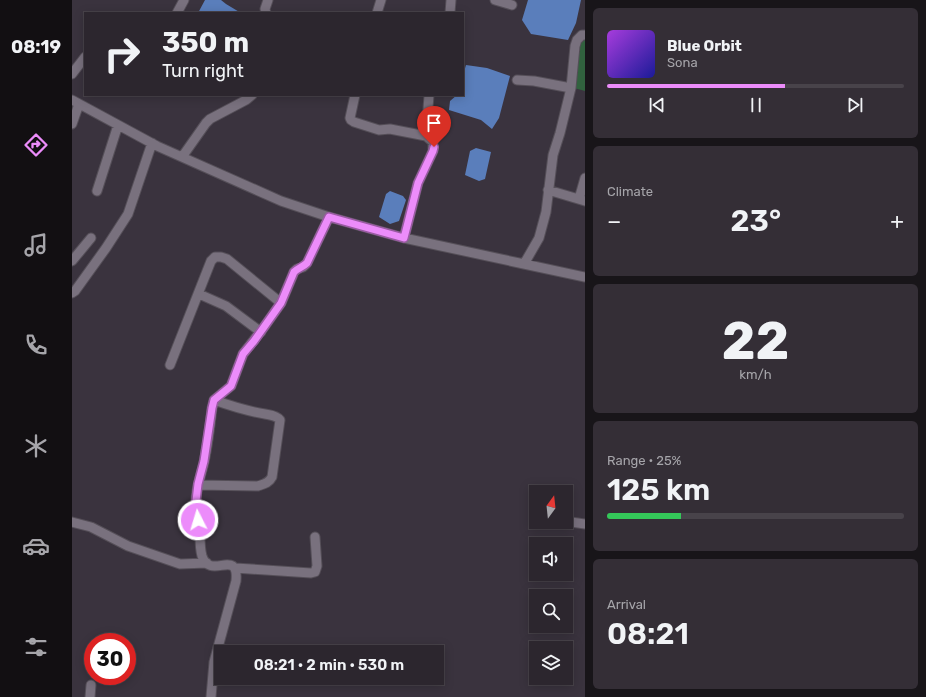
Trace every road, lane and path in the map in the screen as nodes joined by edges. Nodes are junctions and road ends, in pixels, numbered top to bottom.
1 (184, 0) edge
2 (268, 0) edge
3 (381, 0) edge
4 (451, 0) edge
5 (495, 0) edge
6 (512, 5) dead end
7 (178, 12) edge
8 (266, 12) edge
9 (377, 12) edge
10 (450, 12) edge
11 (585, 35) edge
12 (84, 58) edge
13 (72, 74) edge
14 (517, 80) dead end
15 (571, 88) junction
16 (251, 96) edge
17 (355, 96) edge
18 (429, 96) edge
19 (76, 102) edge
20 (72, 124) edge
21 (118, 125) junction
22 (426, 136) junction
23 (152, 143) junction
24 (182, 157) junction
25 (585, 178) edge
26 (548, 190) junction
27 (98, 191) dead end
28 (582, 200) edge
29 (329, 217) junction
30 (91, 238) dead end
31 (404, 238) junction
32 (72, 261) edge
33 (524, 264) junction
34 (585, 277) edge
35 (72, 293) edge
36 (199, 294) junction
37 (281, 303) junction
38 (261, 332) junction
39 (170, 365) dead end
40 (214, 400) junction
41 (198, 484) junction
42 (72, 522) edge
43 (573, 522) edge
44 (585, 524) edge
45 (315, 537) dead end
46 (207, 563) junction
47 (235, 568) junction
48 (91, 685) dead end
49 (90, 697) edge
50 (211, 697) edge

1 - 7 street
2 - 8 street
3 - 9 street
4 - 10 street
5 - 6 street
11 - 15 street
12 - 13 street
14 - 15 street
15 - 26 street
16 - 24 street
17 - 22 street
18 - 22 street
19 - 20 street
19 - 21 street
21 - 23 street
21 - 27 street
22 - 31 street
23 - 24 street
23 - 35 street
24 - 29 street
25 - 28 street
26 - 28 street
26 - 33 street
29 - 31 street
29 - 37 street
30 - 32 street
31 - 33 street
33 - 34 street
36 - 37 street
36 - 38 street
36 - 39 street
37 - 38 street
38 - 40 street
40 - 41 street
40 - 41 street
41 - 46 street
42 - 46 street
43 - 44 street
45 - 47 street
46 - 47 street
47 - 50 street
48 - 49 street

